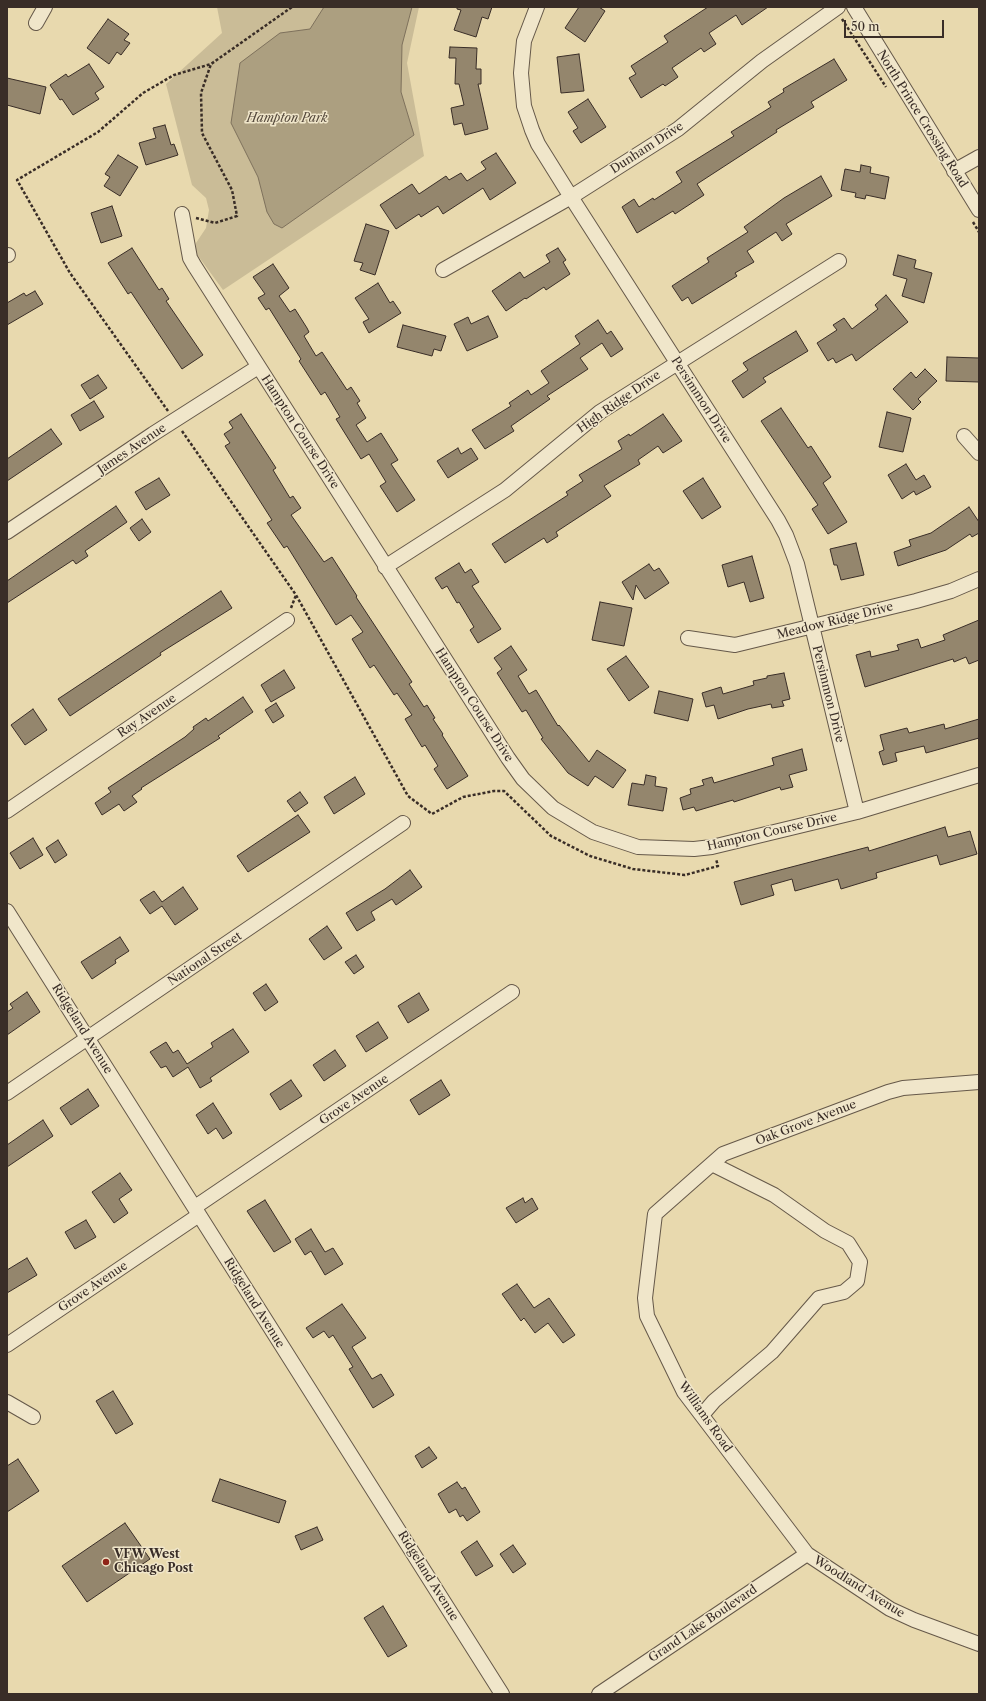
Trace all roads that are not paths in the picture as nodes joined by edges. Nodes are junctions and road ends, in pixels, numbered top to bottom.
1 (45, 7) edge
2 (537, 7) edge
3 (838, 7) edge
4 (854, 7) edge
5 (36, 23) dead end
6 (979, 157) edge
7 (954, 171) junction
8 (571, 197) junction
9 (979, 210) edge
10 (182, 214) road end
11 (839, 261) dead end
12 (443, 270) dead end
13 (677, 363) junction
14 (258, 367) junction
15 (964, 436) dead end
16 (979, 453) edge
17 (7, 532) edge
18 (385, 567) junction
19 (979, 579) edge
20 (287, 620) dead end
21 (811, 627) junction
22 (688, 638) dead end
23 (979, 775) edge
24 (7, 811) edge
25 (857, 812) junction
26 (403, 824) dead end
27 (7, 911) edge
28 (512, 992) dead end
29 (88, 1038) junction
30 (979, 1082) edge
31 (7, 1093) edge
32 (712, 1164) junction
33 (197, 1211) junction
34 (655, 1214) joint
35 (7, 1345) edge
36 (7, 1402) edge
37 (702, 1415) junction
38 (33, 1417) dead end
39 (808, 1554) junction
40 (979, 1644) edge
41 (502, 1694) edge
42 (599, 1694) edge

1 - 5 street
2 - 8 street, Persimmon Drive
3 - 8 street, Dunham Drive
4 - 7 street, North Prince Crossing Road
6 - 7 street
7 - 9 street, North Prince Crossing Road
8 - 12 street, Dunham Drive
8 - 13 street, Persimmon Drive
10 - 14 street, Hampton Course Drive
11 - 13 street, High Ridge Drive
13 - 18 street, High Ridge Drive
13 - 21 street, Persimmon Drive
14 - 17 street, James Avenue
14 - 18 street, Hampton Course Drive
15 - 16 street
18 - 25 street, Hampton Course Drive
19 - 21 street, Meadow Ridge Drive
20 - 24 street, Ray Avenue
21 - 22 street, Meadow Ridge Drive
21 - 25 street, Persimmon Drive
23 - 25 street, Hampton Course Drive
26 - 29 street, National Street
27 - 29 street, Ridgeland Avenue
28 - 33 street, Grove Avenue
29 - 31 street, National Street
29 - 33 street, Ridgeland Avenue
30 - 32 street, Oak Grove Avenue
32 - 34 street, Oak Grove Avenue
32 - 37 street
33 - 35 street, Grove Avenue
33 - 41 street, Ridgeland Avenue
34 - 37 street, Williams Road
36 - 38 street
37 - 39 street, Williams Road
39 - 40 street, Woodland Avenue
39 - 42 street, Grand Lake Boulevard

